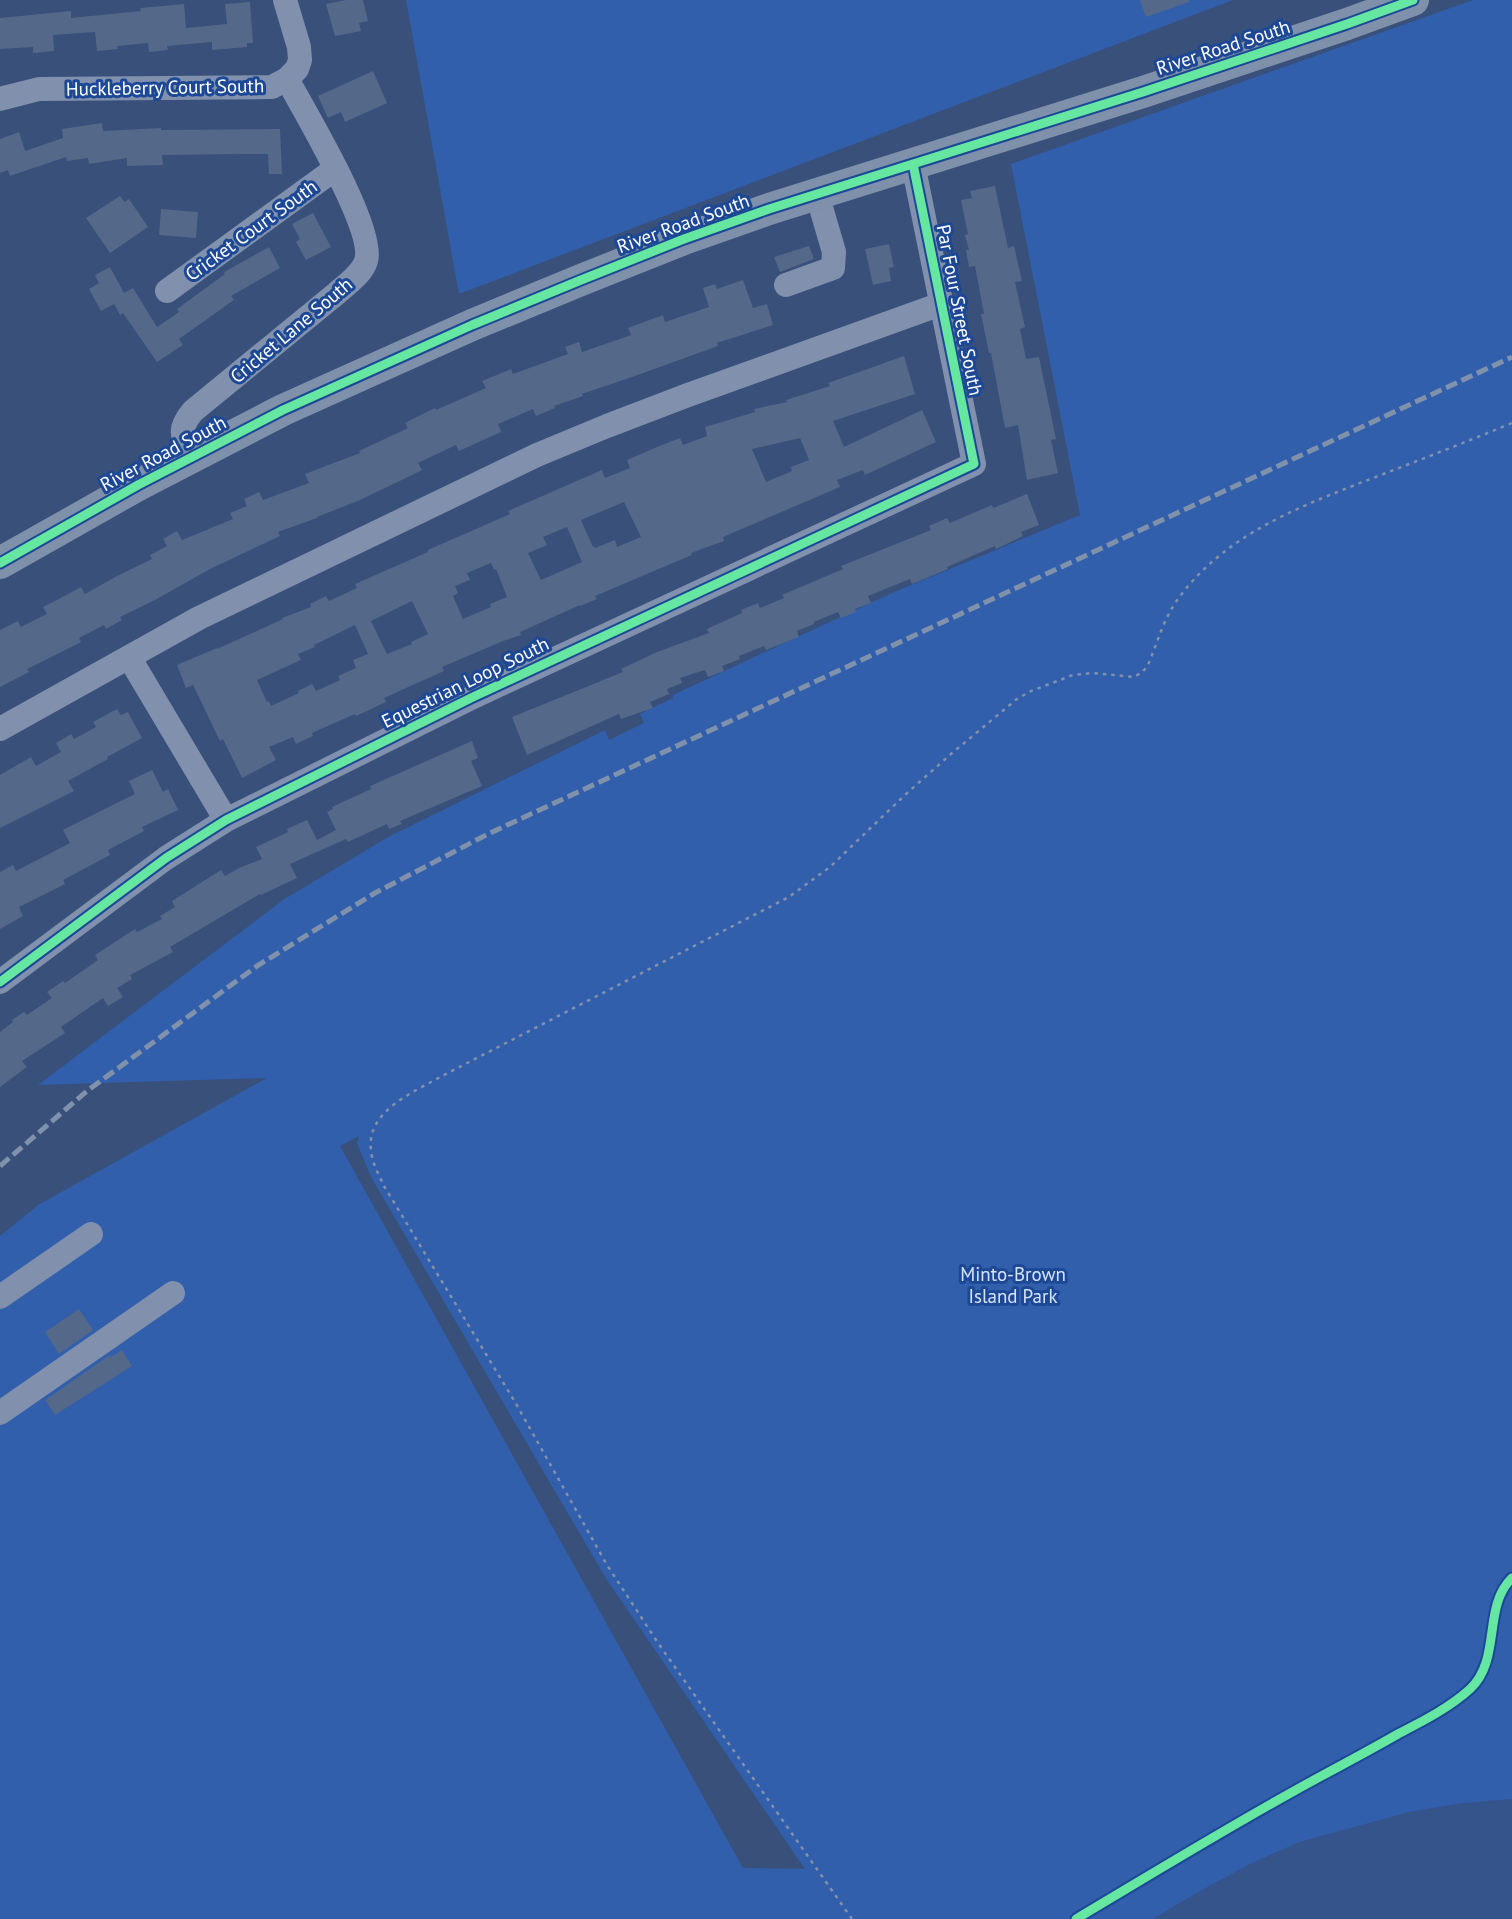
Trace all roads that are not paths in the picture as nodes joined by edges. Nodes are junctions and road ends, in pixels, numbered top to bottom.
1 (285, 0) edge
2 (1413, 0) edge
3 (287, 79) junction
4 (0, 99) edge
5 (913, 164) junction
6 (335, 169) junction
7 (817, 194) junction
8 (786, 285) dead end
9 (167, 291) dead end
10 (941, 304) junction
11 (192, 456) junction
12 (974, 464) joint
13 (0, 563) edge
14 (130, 657) junction
15 (0, 729) edge
16 (226, 820) junction
17 (0, 982) edge
18 (91, 1234) dead end
19 (173, 1293) dead end
20 (0, 1297) edge
21 (0, 1413) edge

1 - 3 street, Huckleberry Court South
2 - 5 main road, River Road South
3 - 4 street, Huckleberry Court South
3 - 6 street, Cricket Lane South
5 - 7 main road, River Road South
5 - 10 street, Par Four Street South
6 - 9 street, Cricket Court South
6 - 11 street, Cricket Lane South
7 - 8 street
7 - 11 main road, River Road South
10 - 12 street, Par Four Street South
10 - 14 street
11 - 13 main road, River Road South
12 - 16 street, Equestrian Loop South
14 - 15 street
14 - 16 street
16 - 17 street, Equestrian Loop South
18 - 20 street
19 - 21 street

